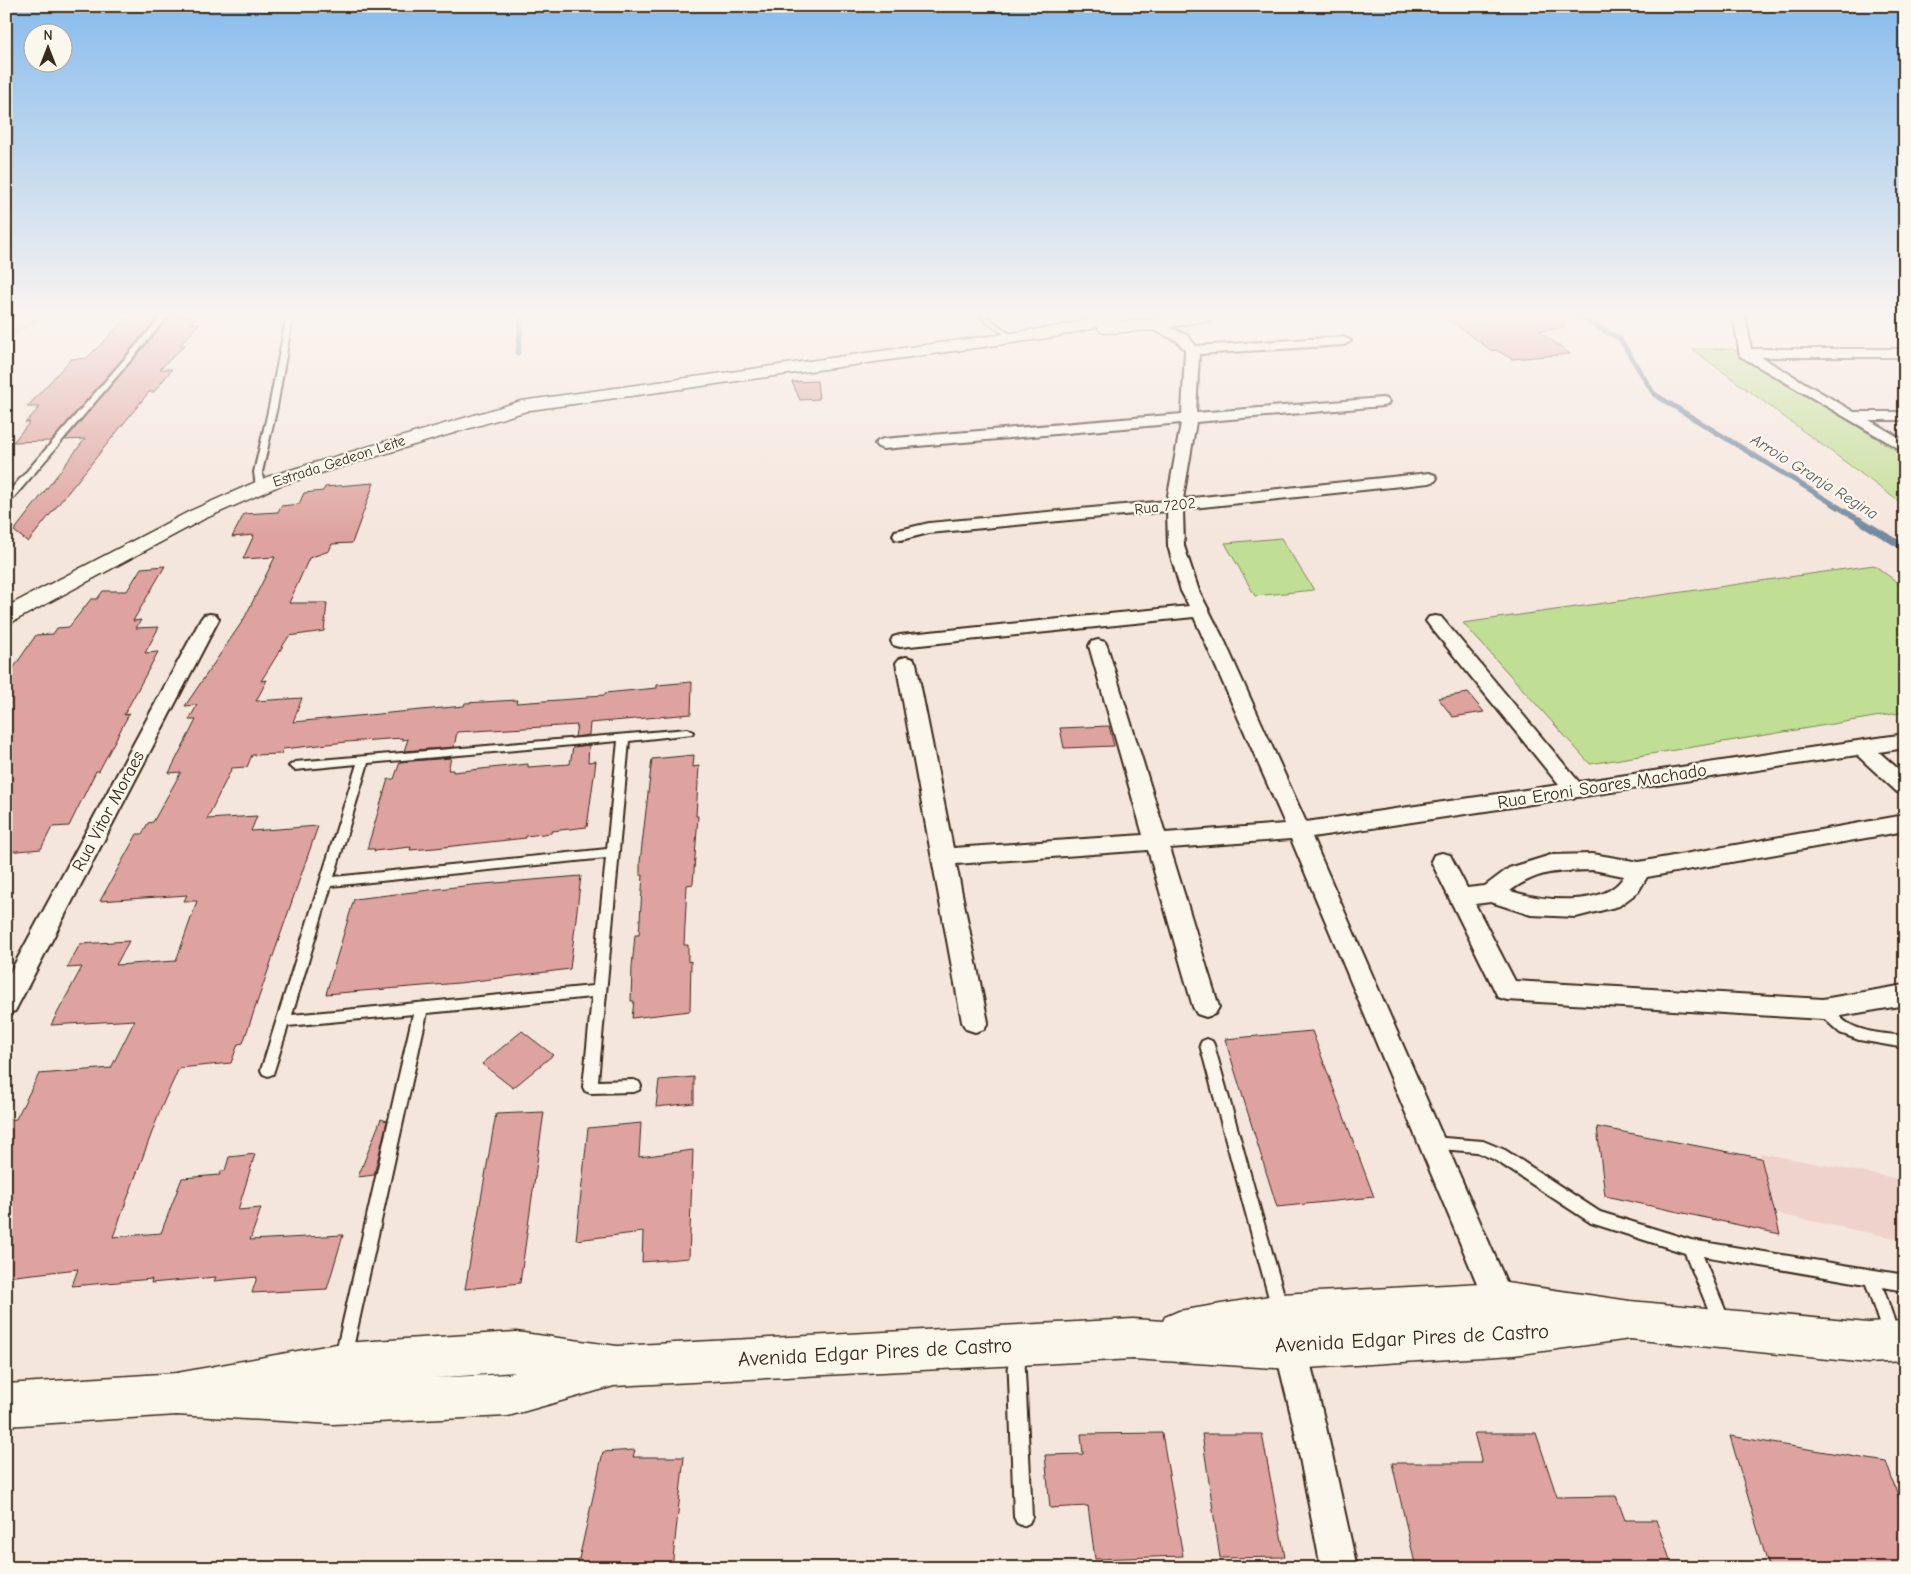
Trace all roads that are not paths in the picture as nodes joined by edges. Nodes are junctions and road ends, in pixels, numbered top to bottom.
1 (103, 388) edge
2 (276, 388) edge
3 (648, 388) edge
4 (1188, 388) edge
5 (1805, 388) edge
6 (1382, 402) dead end
7 (1851, 416) junction
8 (1905, 416) edge
9 (1189, 418) junction
10 (883, 444) dead end
11 (1905, 448) edge
12 (1429, 478) dead end
13 (260, 487) junction
14 (6, 501) edge
15 (1175, 506) junction
16 (901, 535) dead end
17 (1198, 610) junction
18 (6, 616) edge
19 (210, 619) dead end
20 (1435, 621) dead end
21 (900, 641) dead end
22 (1098, 646) dead end
23 (906, 663) dead end
24 (688, 732) dead end
25 (624, 738) junction
26 (1905, 741) edge
27 (1861, 747) junction
28 (364, 759) junction
29 (295, 766) dead end
30 (1905, 787) edge
31 (1574, 790) junction
32 (1905, 823) edge
33 (1299, 832) junction
34 (1157, 842) junction
35 (612, 853) junction
36 (943, 857) junction
37 (1442, 861) dead end
38 (1639, 870) junction
39 (328, 882) junction
40 (1491, 893) junction
41 (1461, 898) junction
42 (599, 991) junction
43 (1905, 995) edge
44 (6, 1004) edge
45 (1206, 1007) dead end
46 (421, 1008) junction
47 (1823, 1009) junction
48 (283, 1021) junction
49 (975, 1022) dead end
50 (1905, 1042) edge
51 (1207, 1045) dead end
52 (268, 1070) dead end
53 (634, 1086) dead end
54 (1432, 1143) junction
55 (1691, 1247) junction
56 (1872, 1277) junction
57 (1905, 1283) edge
58 (1507, 1318) junction
59 (1725, 1330) junction
60 (1286, 1331) junction
61 (1016, 1344) junction
62 (1893, 1345) edge
63 (342, 1363) junction
64 (617, 1366) junction
65 (177, 1394) junction
66 (333, 1403) junction
67 (6, 1405) edge
68 (1023, 1517) dead end
69 (1339, 1568) edge

1 - 14 lane
2 - 13 lane
3 - 13 main road, Estrada Gedeon Leite
4 - 9 street
5 - 7 street
6 - 9 street
7 - 8 street
7 - 11 street
9 - 10 street
9 - 15 street
12 - 15 street, Rua 7202
13 - 18 main road, Estrada Gedeon Leite
15 - 16 street, Rua 7202
15 - 17 street
17 - 21 street
17 - 33 street
19 - 44 street, Rua Vitor Moraes
20 - 31 street
22 - 34 street
23 - 36 street
24 - 25 lane
25 - 28 lane
25 - 35 lane
26 - 27 street, Rua Eroni Soares Machado
27 - 30 street
27 - 31 street, Rua Eroni Soares Machado
28 - 29 lane
28 - 39 lane
31 - 33 street, Rua Eroni Soares Machado
32 - 38 street
33 - 34 street, Rua Eroni Soares Machado
33 - 54 street
34 - 36 street, Rua Eroni Soares Machado
34 - 45 street
35 - 39 lane
35 - 42 lane
36 - 49 street
37 - 41 street
38 - 40 street
38 - 40 street
39 - 48 lane
40 - 41 street
41 - 47 street
42 - 46 lane
42 - 53 lane
43 - 47 street
46 - 48 lane
46 - 63 lane
47 - 50 lane
48 - 52 lane
51 - 60 lane
54 - 55 lane
54 - 58 street
55 - 56 lane
55 - 59 lane
56 - 57 lane
56 - 62 lane
58 - 59 main road, Avenida Edgar Pires de Castro
58 - 60 main road, Avenida Edgar Pires de Castro
59 - 62 main road, Avenida Edgar Pires de Castro
60 - 61 main road, Avenida Edgar Pires de Castro
60 - 69 street
61 - 64 main road, Avenida Edgar Pires de Castro
61 - 68 lane
63 - 64 main road, Avenida Edgar Pires de Castro
63 - 65 main road, Avenida Edgar Pires de Castro
63 - 66 main road
64 - 66 main road, Avenida Edgar Pires de Castro
65 - 66 main road, Avenida Edgar Pires de Castro
65 - 67 main road, Avenida Edgar Pires de Castro

